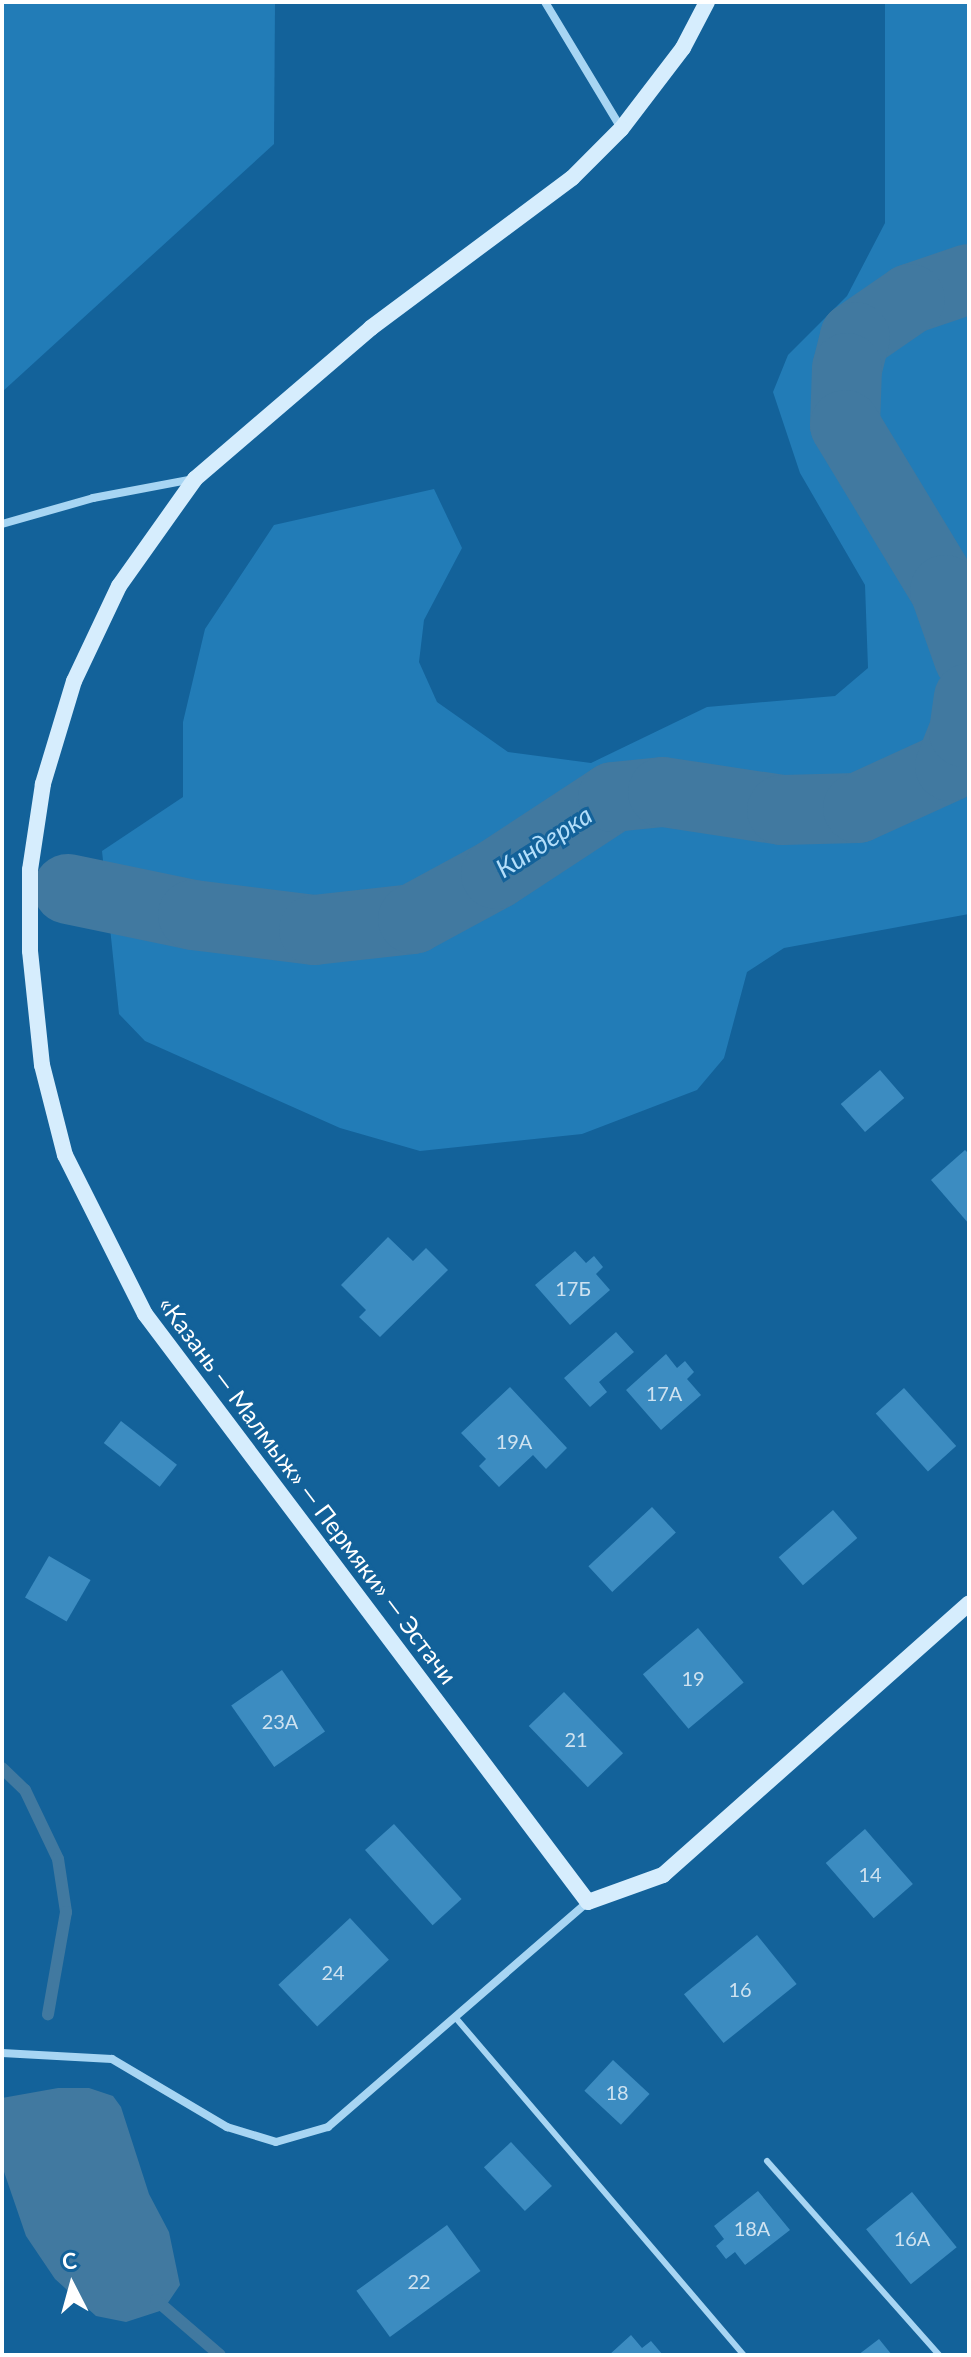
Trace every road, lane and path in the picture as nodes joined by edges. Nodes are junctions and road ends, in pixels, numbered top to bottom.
1 (545, 2) edge
2 (707, 2) edge
3 (621, 129) junction
4 (195, 479) junction
5 (2, 524) edge
6 (969, 1603) edge
7 (588, 1902) junction
8 (455, 2017) junction
9 (2, 2053) edge
10 (767, 2161) dead end
11 (744, 2355) edge
12 (939, 2355) edge

1 - 3 street
2 - 3 street, «Казань — Малмыж» — Пермяки» — Эстачи
3 - 4 street, «Казань — Малмыж» — Пермяки» — Эстачи
4 - 5 street
4 - 7 street, «Казань — Малмыж» — Пермяки» — Эстачи
6 - 7 street
7 - 8 street
8 - 9 street
8 - 11 lane
10 - 12 lane

